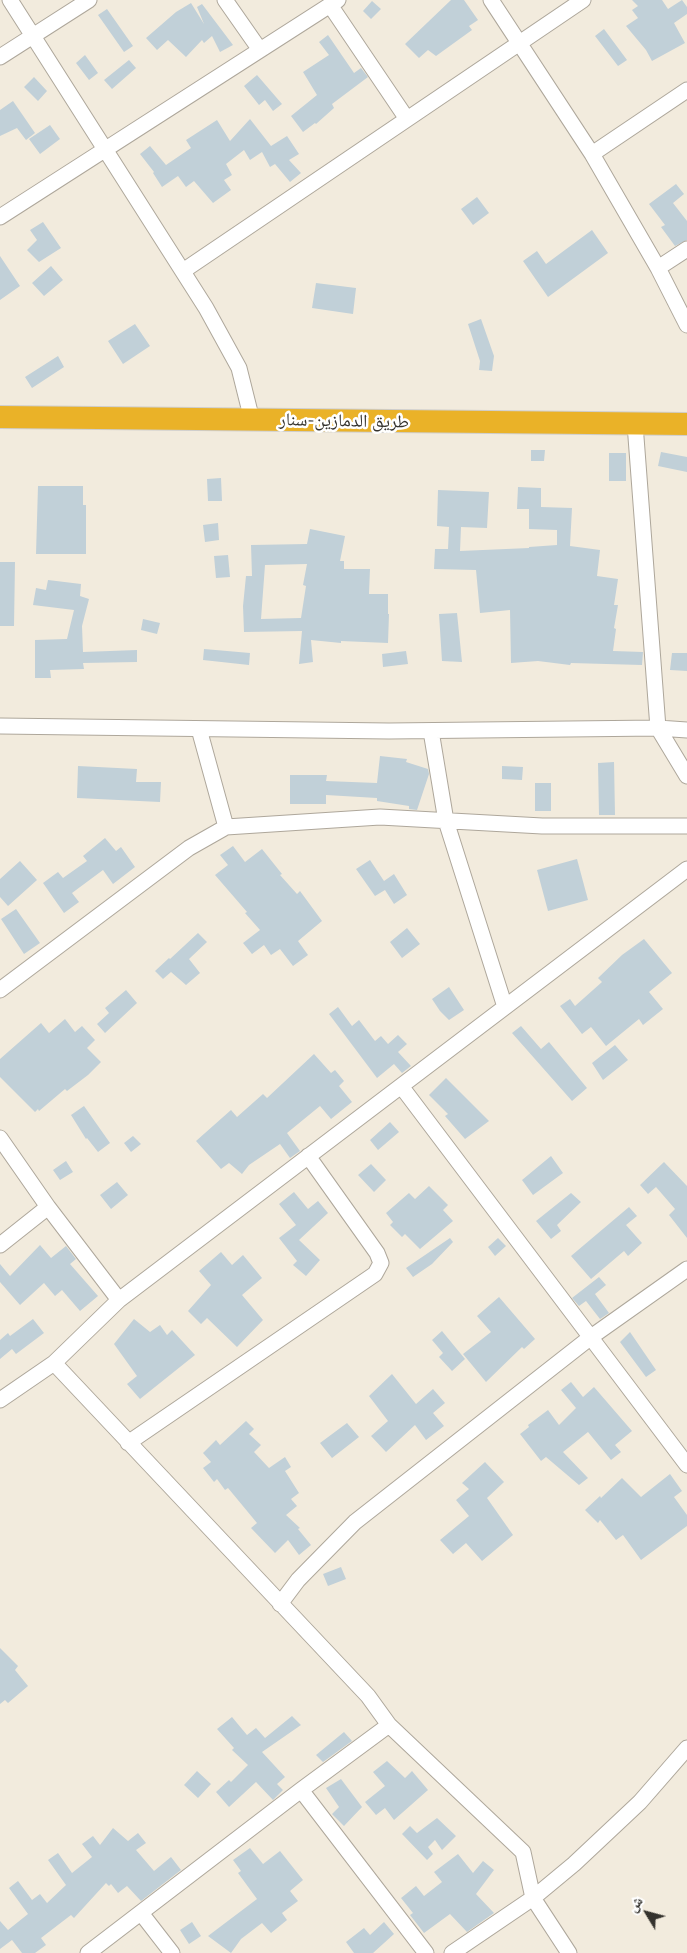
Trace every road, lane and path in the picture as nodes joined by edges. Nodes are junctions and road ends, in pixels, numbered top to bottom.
1 (10, 0) edge
2 (89, 0) edge
3 (225, 0) edge
4 (491, 0) edge
5 (583, 0) edge
6 (334, 3) edge
7 (33, 36) junction
8 (520, 43) junction
9 (260, 50) junction
10 (0, 57) edge
11 (687, 90) edge
12 (407, 119) junction
13 (106, 150) junction
14 (592, 154) junction
15 (0, 217) edge
16 (687, 249) edge
17 (658, 268) junction
18 (183, 272) junction
19 (687, 324) edge
20 (0, 417) edge
21 (252, 420) junction
22 (636, 424) junction
23 (687, 424) edge
24 (0, 726) edge
25 (658, 728) junction
26 (199, 729) junction
27 (687, 730) edge
28 (431, 731) junction
29 (687, 776) edge
30 (446, 821) junction
31 (687, 826) edge
32 (226, 827) junction
33 (687, 869) edge
34 (0, 990) edge
35 (505, 1007) junction
36 (401, 1086) junction
37 (0, 1138) edge
38 (308, 1156) junction
39 (48, 1207) junction
40 (0, 1245) edge
41 (687, 1269) edge
42 (118, 1300) junction
43 (591, 1337) junction
44 (54, 1363) junction
45 (0, 1400) edge
46 (128, 1443) junction
47 (687, 1465) edge
48 (280, 1604) junction
49 (389, 1725) junction
50 (687, 1748) edge
51 (301, 1790) junction
52 (533, 1898) junction
53 (141, 1913) junction
54 (88, 1953) edge
55 (172, 1953) edge
56 (426, 1953) edge
57 (452, 1953) edge
58 (569, 1953) edge

1 - 7 street
2 - 7 street
3 - 9 street
4 - 8 street
5 - 8 street
6 - 9 street
6 - 12 street
7 - 10 street
7 - 13 street
8 - 12 street
8 - 14 street
9 - 13 street
11 - 14 street
12 - 18 street
13 - 15 street
13 - 18 street
14 - 17 street
16 - 17 street
17 - 19 street
18 - 21 street
20 - 21 highway, طريق الدمازين-سنار
21 - 22 highway, طريق الدمازين-سنار
22 - 23 highway, طريق الدمازين-سنار
22 - 25 street
24 - 26 street
25 - 27 street
25 - 28 street
25 - 29 street
26 - 28 street
26 - 32 street
28 - 30 street
30 - 31 street
30 - 32 street
30 - 35 street
32 - 34 street
33 - 35 street
35 - 36 street
36 - 38 street
36 - 43 street
37 - 39 street
38 - 42 street
38 - 46 street
39 - 40 street
39 - 42 street
41 - 43 street
42 - 44 street
43 - 47 street
43 - 48 street
44 - 45 street
44 - 46 street
46 - 48 street
48 - 49 street
49 - 51 street
49 - 52 street
50 - 52 street
51 - 53 street
51 - 56 street
52 - 57 street
52 - 58 street
53 - 54 street
53 - 55 street

